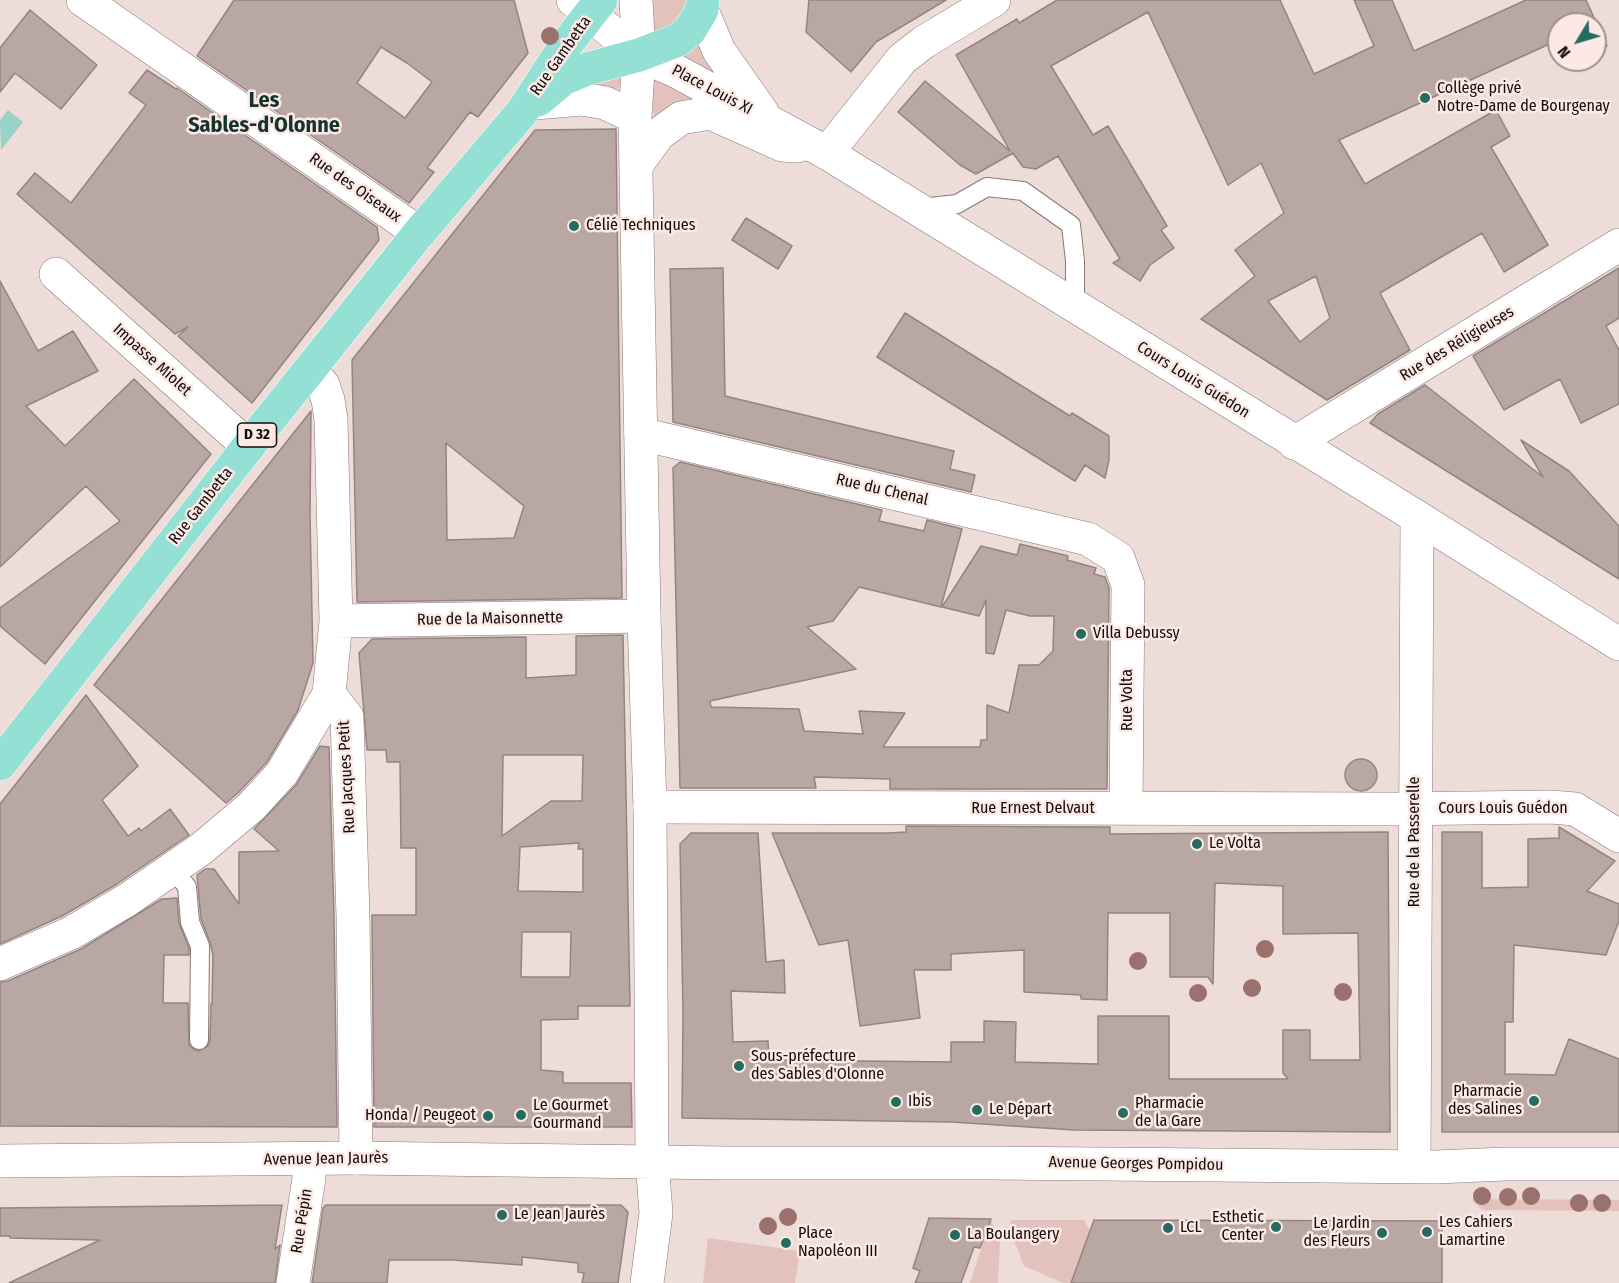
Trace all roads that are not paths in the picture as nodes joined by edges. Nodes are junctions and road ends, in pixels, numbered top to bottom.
1 (83, 0) edge
2 (556, 0) edge
3 (636, 0) edge
4 (994, 0) edge
5 (588, 4) edge
6 (703, 5) edge
7 (565, 46) junction
8 (639, 55) junction
9 (563, 79) junction
10 (529, 108) junction
11 (635, 117) junction
12 (766, 119) junction
13 (818, 148) junction
14 (637, 164) junction
15 (918, 208) junction
16 (419, 233) junction
17 (1619, 245) edge
18 (57, 274) dead end
19 (1075, 306) junction
20 (310, 370) junction
21 (641, 434) junction
22 (1294, 443) junction
23 (248, 446) junction
24 (1417, 517) junction
25 (1118, 558) joint
26 (644, 616) junction
27 (336, 621) junction
28 (1619, 644) edge
29 (329, 694) junction
30 (0, 764) edge
31 (650, 807) junction
32 (1126, 809) junction
33 (1416, 809) junction
34 (1619, 836) edge
35 (173, 868) junction
36 (0, 964) edge
37 (199, 1040) dead end
38 (356, 1158) junction
39 (308, 1160) junction
40 (0, 1161) edge
41 (652, 1161) junction
42 (1619, 1164) edge
43 (1414, 1166) junction
44 (293, 1283) edge
45 (647, 1283) edge

1 - 16 street, Rue des Oiseaux
2 - 7 street
3 - 8 street
4 - 13 street
5 - 7 main road, Rue Gambetta / D 32
5 - 8 street, Place Louis XI
6 - 8 main road, Place Louis XI / D 32
6 - 12 street, Place Louis XI
7 - 9 street
7 - 10 main road, Rue Gambetta / D 32
8 - 9 main road, Rue Gambetta / D 32
8 - 11 street
8 - 12 street, Place Louis XI
9 - 10 main road, Rue Gambetta / D 32
10 - 11 street
10 - 16 main road, Rue Gambetta / D 32
11 - 14 street
12 - 13 street, Cours Louis Guédon
13 - 14 street, Place Louis XI
13 - 15 street, Cours Louis Guédon
14 - 21 street
15 - 19 street, Cours Louis Guédon
15 - 19 lane
16 - 20 main road, Rue Gambetta / D 32
17 - 22 street, Rue des Réligieuses
18 - 23 street, Impasse Miolet
19 - 22 street, Cours Louis Guédon
20 - 23 main road, Rue Gambetta / D 32
20 - 27 street
21 - 25 street, Rue du Chenal
21 - 26 street
22 - 24 street, Cours Louis Guédon
23 - 30 main road, Rue Gambetta / D 32
24 - 28 street, Cours Louis Guédon
24 - 33 street, Rue de la Passerelle
25 - 32 street, Rue Volta
26 - 27 street, Rue de la Maisonnette
26 - 31 street
27 - 29 street
29 - 35 street
29 - 38 street, Rue Jacques Petit
31 - 32 street, Rue Ernest Delvaut
31 - 41 street
32 - 33 street, Rue Ernest Delvaut
33 - 34 street, Cours Louis Guédon
33 - 43 street, Rue de la Passerelle
35 - 36 street
35 - 37 lane
38 - 39 street, Avenue Jean Jaurès
38 - 41 street, Avenue Jean Jaurès
39 - 40 street, Avenue Jean Jaurès
39 - 44 street, Rue Pépin
41 - 43 street, Avenue Georges Pompidou
41 - 45 street
42 - 43 street, Avenue Georges Pompidou

